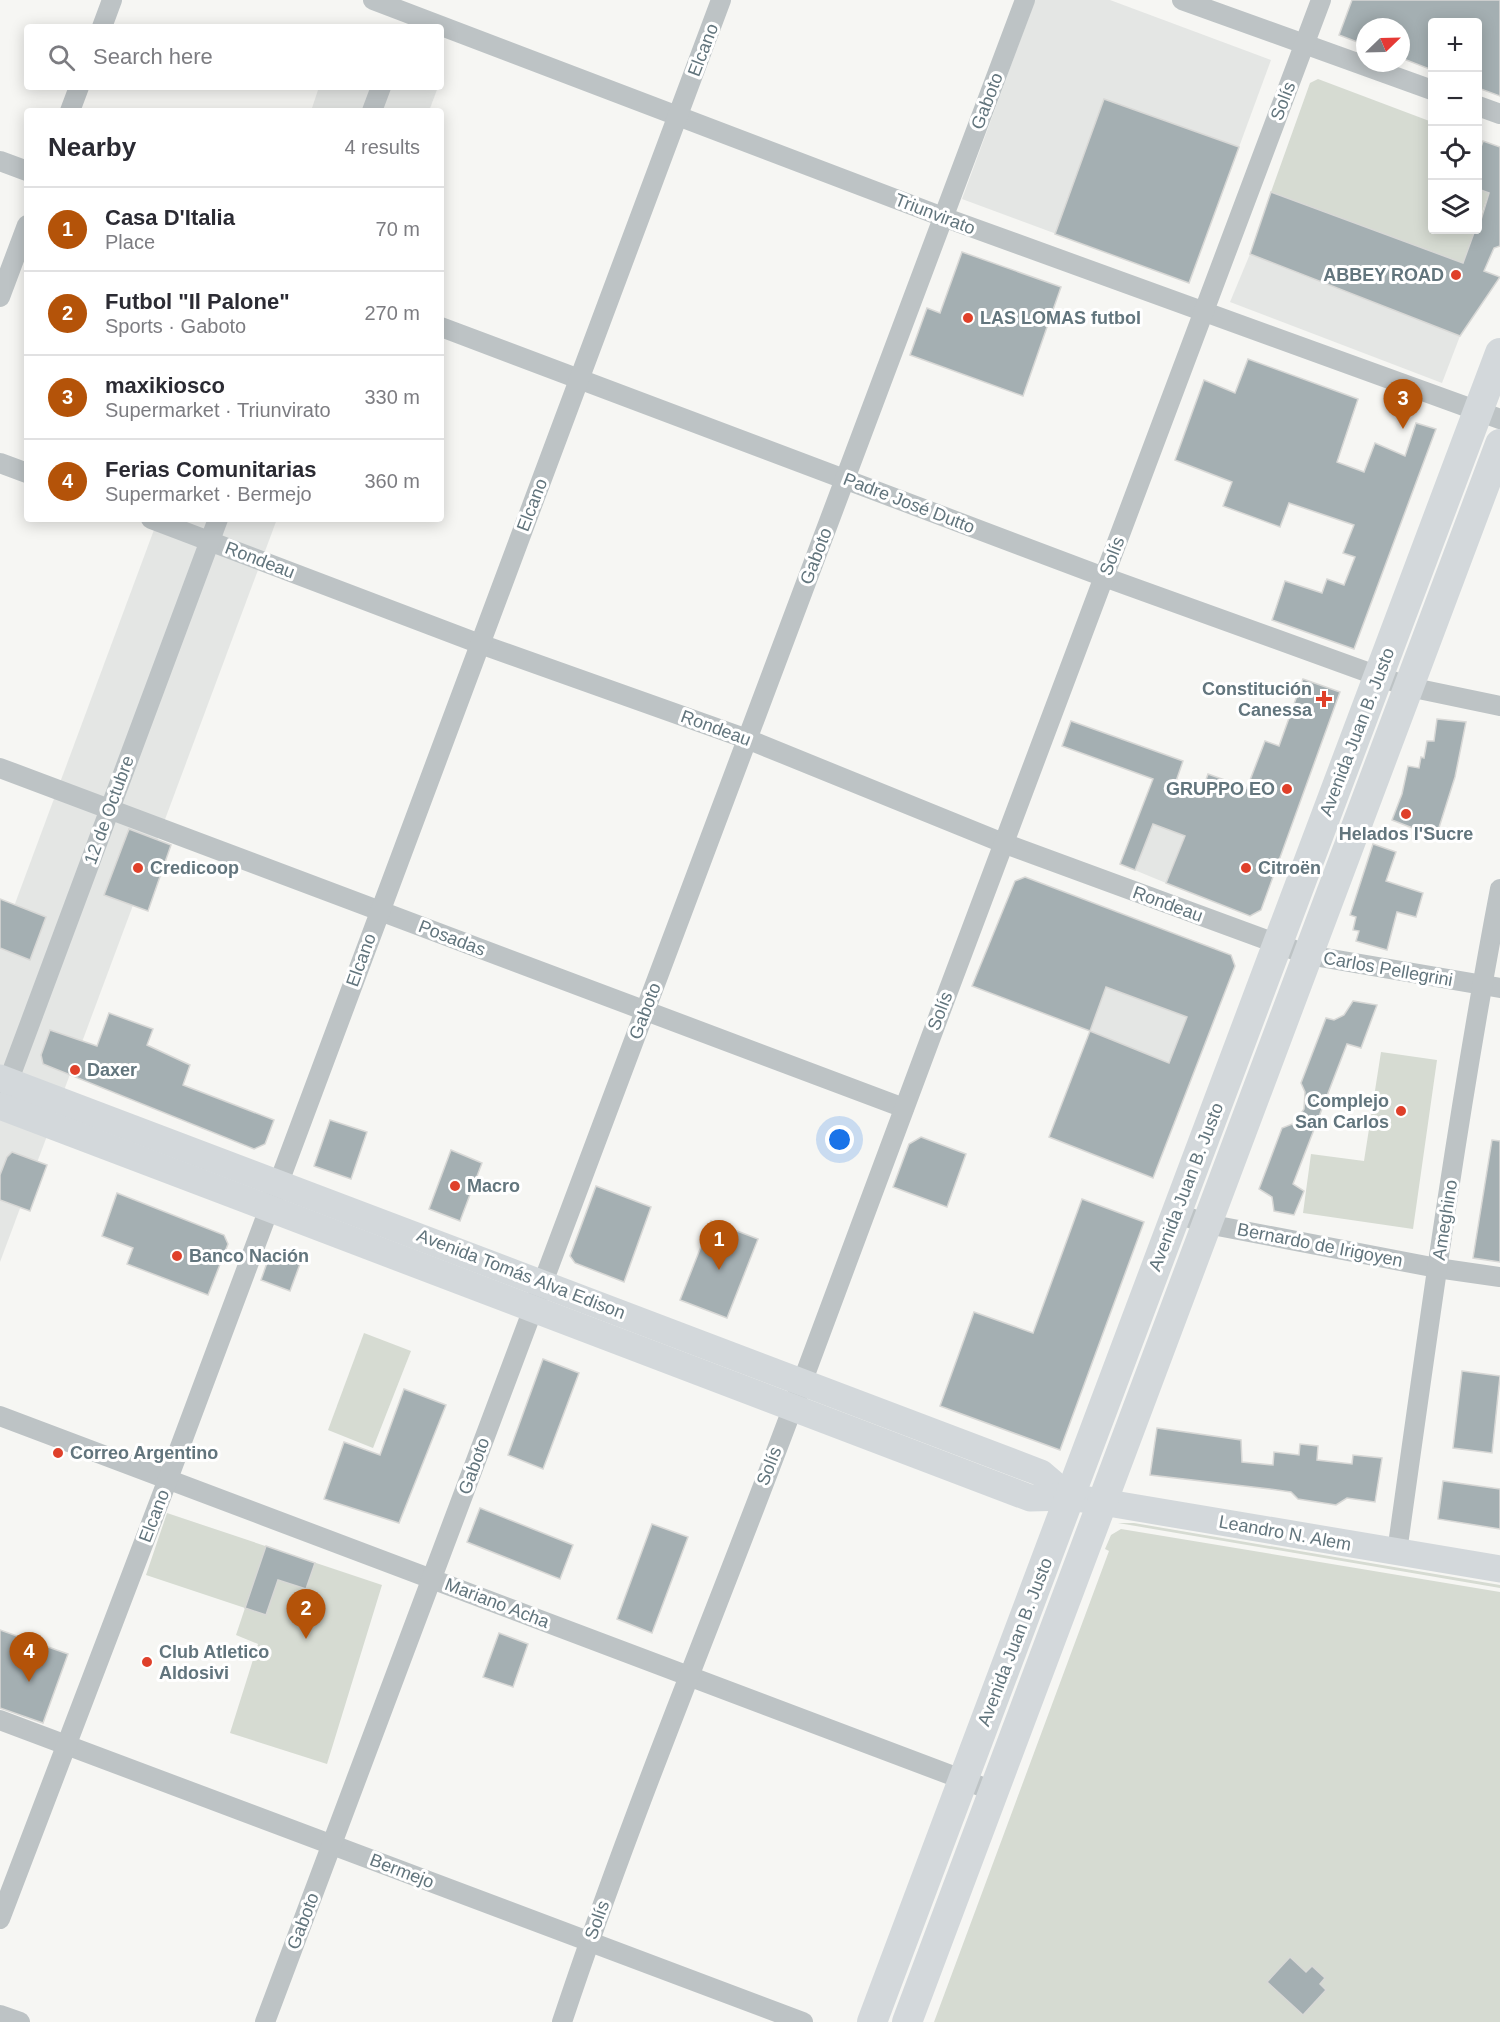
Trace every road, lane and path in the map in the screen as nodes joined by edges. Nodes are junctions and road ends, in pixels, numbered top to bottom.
1 (112, 0) edge
2 (373, 0) edge
3 (722, 0) edge
4 (1025, 0) edge
5 (1182, 0) edge
6 (1322, 0) edge
7 (409, 14) edge
8 (103, 24) edge
9 (436, 24) edge
10 (444, 27) edge
11 (1305, 43) junction
12 (1428, 89) edge
13 (78, 90) edge
14 (380, 90) edge
15 (1482, 107) edge
16 (71, 108) edge
17 (373, 108) edge
18 (678, 114) junction
19 (1500, 114) edge
20 (0, 161) edge
21 (24, 170) edge
22 (943, 217) junction
23 (24, 233) edge
24 (0, 297) edge
25 (1204, 310) junction
26 (444, 328) edge
27 (1500, 353) edge
28 (579, 379) junction
29 (1489, 415) edge
30 (1500, 444) edge
31 (0, 463) edge
32 (24, 472) edge
33 (845, 479) junction
34 (159, 522) edge
35 (217, 522) edge
36 (210, 541) junction
37 (1104, 577) junction
38 (480, 644) junction
39 (1378, 676) junction
40 (1409, 687) junction
41 (1500, 706) edge
42 (747, 739) junction
43 (0, 768) edge
44 (109, 809) junction
45 (1003, 843) junction
46 (1500, 889) edge
47 (379, 911) junction
48 (1277, 945) junction
49 (1308, 956) junction
50 (1491, 986) edge
51 (645, 1011) junction
52 (2, 1092) edge
53 (904, 1108) junction
54 (279, 1183) junction
55 (269, 1208) junction
56 (1176, 1213) junction
57 (1207, 1224) junction
58 (1437, 1268) junction
59 (1500, 1277) edge
60 (543, 1282) junction
61 (533, 1308) junction
62 (803, 1381) junction
63 (793, 1406) junction
64 (0, 1416) edge
65 (168, 1479) junction
66 (1069, 1497) junction
67 (1030, 1498) joint
68 (1102, 1502) junction
69 (1397, 1552) junction
70 (1500, 1569) edge
71 (432, 1579) junction
72 (687, 1676) junction
73 (0, 1720) edge
74 (66, 1745) junction
75 (963, 1780) junction
76 (993, 1791) junction
77 (332, 1845) junction
78 (0, 1919) edge
79 (589, 1941) junction
80 (0, 2015) edge
81 (20, 2022) edge
82 (265, 2022) edge
83 (562, 2022) edge
84 (803, 2022) edge
85 (872, 2022) edge
86 (907, 2022) edge

1 - 8 street
2 - 7 street, Triunvirato
3 - 18 street, Elcano
4 - 22 street, Gaboto
5 - 11 street
6 - 11 street, Solís
7 - 9 street, Triunvirato
10 - 18 street, Triunvirato
11 - 12 street
11 - 25 street, Solís
13 - 16 street
14 - 17 street
15 - 19 street
18 - 22 street, Triunvirato
18 - 28 street, Elcano
20 - 21 street
22 - 25 street, Triunvirato
22 - 33 street, Gaboto
23 - 24 street
25 - 29 street, Triunvirato
25 - 37 street, Solís
26 - 28 street, Padre José Dutto
27 - 29 main road, Avenida Juan B. Justo
28 - 33 street, Padre José Dutto
28 - 38 street, Elcano
29 - 39 main road, Avenida Juan B. Justo
30 - 40 main road, Avenida Juan B. Justo
31 - 32 street
33 - 37 street, Padre José Dutto
33 - 42 street, Gaboto
34 - 36 street, Rondeau
35 - 36 street, 12 de Octubre
36 - 38 street, Rondeau
36 - 44 street, 12 de Octubre
37 - 39 street, Padre José Dutto
37 - 45 street, Solís
38 - 42 street, Rondeau
38 - 47 street, Elcano
39 - 40 street, Padre José Dutto
39 - 48 main road, Avenida Juan B. Justo
40 - 41 street, Padre José Dutto
40 - 49 main road, Avenida Juan B. Justo
42 - 45 street, Rondeau
42 - 51 street, Gaboto
43 - 44 street, Posadas
44 - 47 street, Posadas
44 - 52 street, 12 de Octubre
45 - 48 street, Rondeau
45 - 53 street, Solís
46 - 50 street, Ameghino
47 - 51 street, Posadas
47 - 54 street, Elcano
48 - 49 street, Carlos Pellegrini
48 - 56 main road, Avenida Juan B. Justo
49 - 50 street, Carlos Pellegrini
49 - 57 main road, Avenida Juan B. Justo
50 - 58 street, Ameghino
51 - 53 street, Posadas
51 - 60 street, Gaboto
52 - 54 main road, Avenida Tomás Alva Edison
52 - 55 main road, Avenida Tomás Alva Edison
53 - 62 street, Solís
54 - 55 street, Elcano
54 - 60 main road, Avenida Tomás Alva Edison
55 - 61 main road, Avenida Tomás Alva Edison
55 - 65 street, Elcano
56 - 57 street, Bernardo de Irigoyen
56 - 66 main road, Avenida Juan B. Justo
57 - 58 street, Bernardo de Irigoyen
57 - 68 main road, Avenida Juan B. Justo
58 - 59 street, Bernardo de Irigoyen
58 - 69 street, Ameghino
60 - 61 street, Gaboto
60 - 62 main road, Avenida Tomás Alva Edison
61 - 63 main road, Avenida Tomás Alva Edison
61 - 71 street, Gaboto
62 - 63 street, Solís
62 - 66 main road, Avenida Tomás Alva Edison
63 - 67 main road, Avenida Tomás Alva Edison
63 - 72 street, Solís
64 - 65 street, Mariano Acha
65 - 71 street, Mariano Acha
65 - 74 street, Elcano
66 - 67 main road, Leandro N. Alem
66 - 68 main road, Leandro N. Alem
66 - 75 main road, Avenida Juan B. Justo
68 - 69 main road, Leandro N. Alem
68 - 76 main road, Avenida Juan B. Justo
69 - 70 main road, Leandro N. Alem
71 - 72 street, Mariano Acha
71 - 77 street, Gaboto
72 - 75 street, Mariano Acha
72 - 79 street, Solís
73 - 74 street, Bermejo
74 - 77 street, Bermejo
74 - 78 street, Elcano
75 - 76 street, Mariano Acha
75 - 85 main road, Avenida Juan B. Justo
76 - 86 main road, Avenida Juan B. Justo
77 - 79 street, Bermejo
77 - 82 street, Gaboto
79 - 83 street, Solís
79 - 84 street, Bermejo
80 - 81 street

